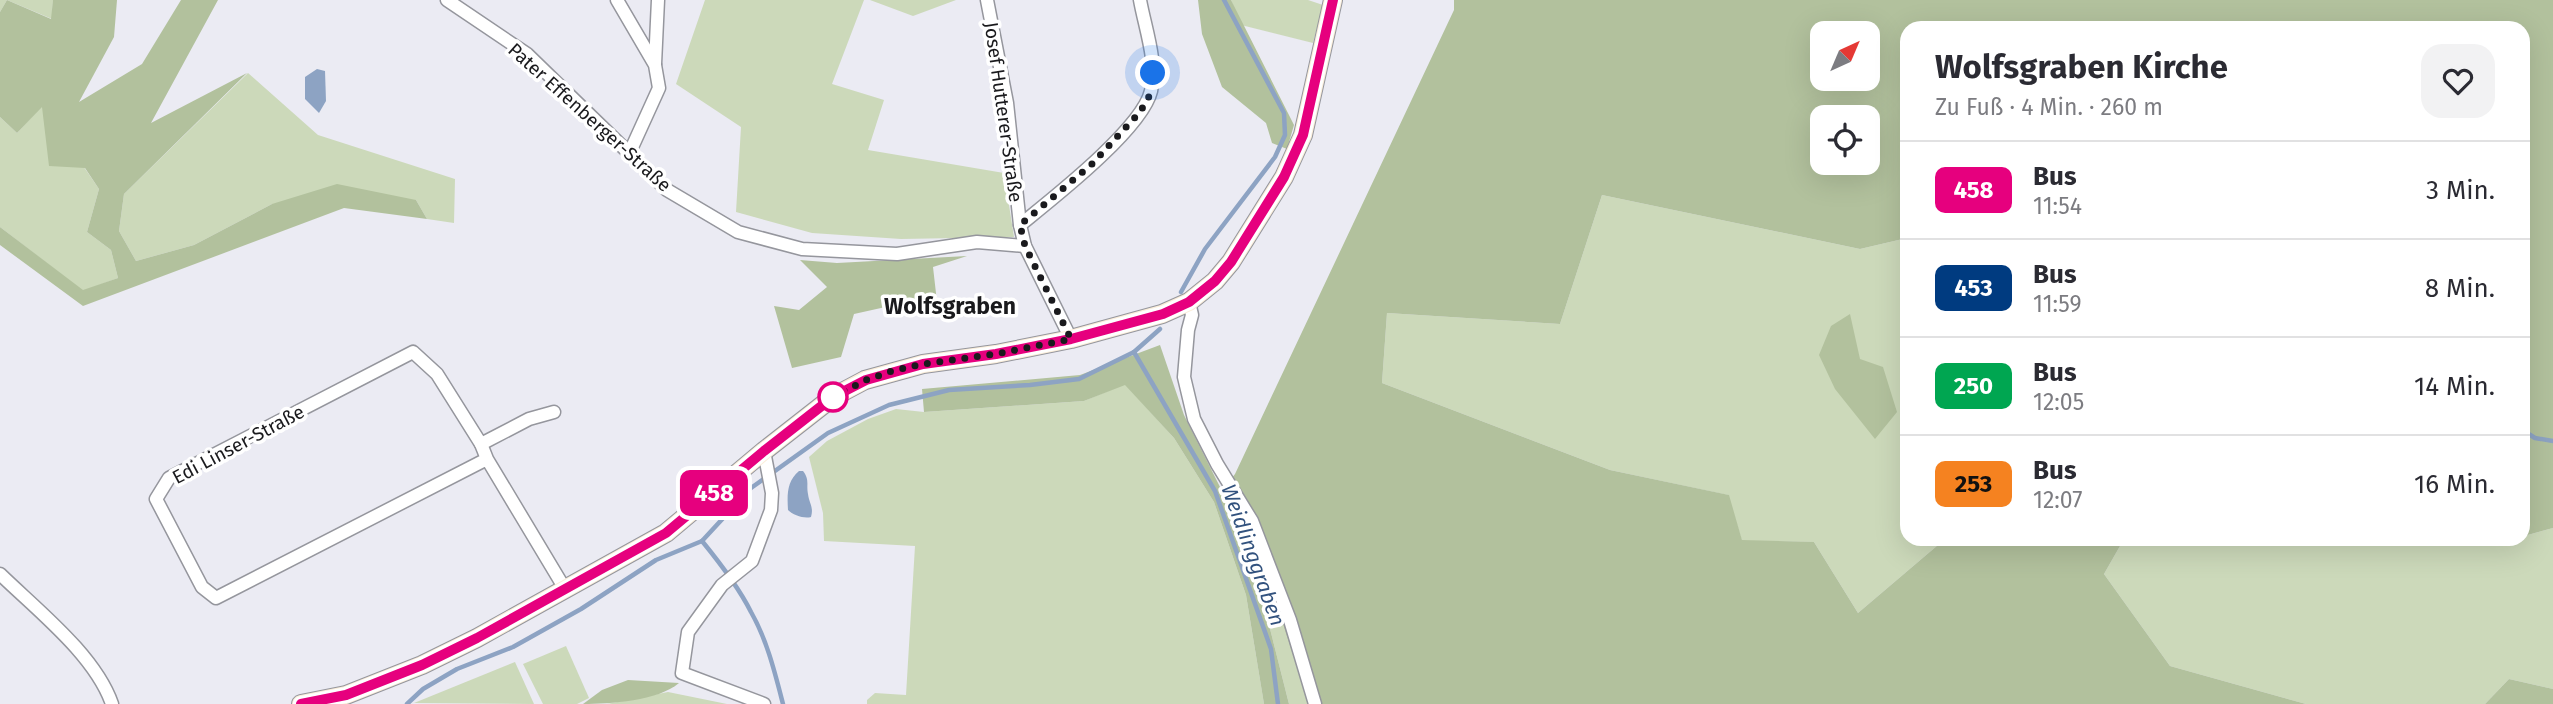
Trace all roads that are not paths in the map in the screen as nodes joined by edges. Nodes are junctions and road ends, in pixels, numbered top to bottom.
1 (447, 0) edge
2 (617, 0) edge
3 (658, 0) edge
4 (987, 0) edge
5 (1140, 0) edge
6 (1333, 0) edge
7 (655, 65) junction
8 (629, 154) junction
9 (1020, 225) junction
10 (1025, 246) junction
11 (1189, 302) junction
12 (1071, 339) junction
13 (554, 412) dead end
14 (481, 444) junction
15 (487, 459) junction
16 (766, 460) junction
17 (0, 574) edge
18 (565, 589) junction
19 (113, 704) edge
20 (301, 704) edge
21 (764, 704) edge
22 (1315, 704) edge

1 - 8 street, Pater Effenberger-Straße
2 - 7 street
3 - 7 street
4 - 9 street, Josef Hutterer-Straße
5 - 9 street
6 - 11 main road
7 - 8 street
8 - 10 street, Pater Effenberger-Straße
9 - 10 street, Josef Hutterer-Straße
10 - 12 street, Josef Hutterer-Straße
11 - 12 main road
11 - 22 street
12 - 16 main road
13 - 14 street
14 - 15 street, Edi Linser-Straße
14 - 15 street, Edi Linser-Straße
15 - 18 street, Edi Linser-Straße
16 - 18 main road
16 - 21 street
17 - 19 street
18 - 20 main road

